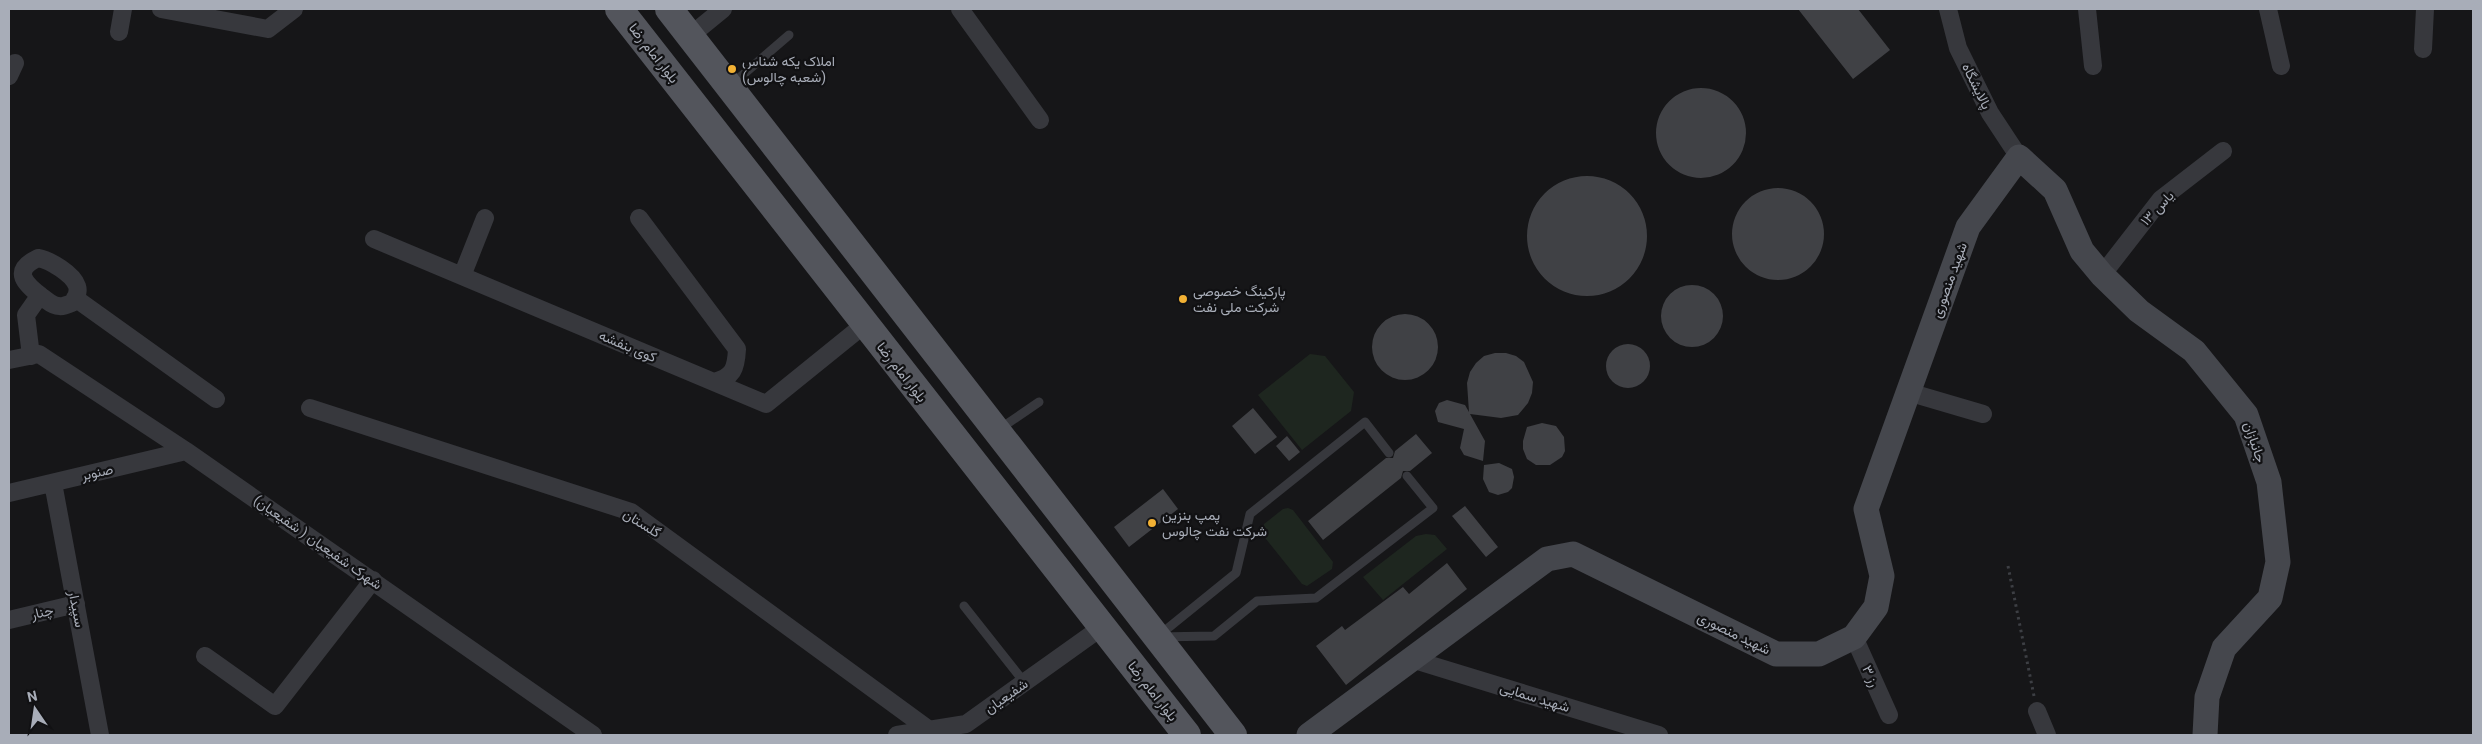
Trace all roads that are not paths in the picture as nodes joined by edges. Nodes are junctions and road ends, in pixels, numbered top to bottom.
1 (123, 9) edge
2 (161, 9) edge
3 (294, 9) edge
4 (619, 9) edge
5 (669, 9) edge
6 (723, 9) edge
7 (960, 9) edge
8 (1948, 9) edge
9 (2087, 9) edge
10 (2268, 9) edge
11 (2426, 9) edge
12 (119, 32) dead end
13 (789, 35) dead end
14 (690, 36) junction
15 (2423, 49) dead end
16 (2093, 66) dead end
17 (2281, 66) dead end
18 (728, 86) junction
19 (1040, 120) dead end
20 (2223, 151) dead end
21 (2019, 157) junction
22 (485, 218) dead end
23 (639, 218) dead end
24 (374, 239) dead end
25 (2102, 275) junction
26 (462, 276) junction
27 (40, 295) junction
28 (76, 298) junction
29 (865, 324) junction
30 (35, 355) junction
31 (9, 360) edge
32 (714, 382) junction
33 (1908, 392) junction
34 (216, 399) dead end
35 (1039, 402) dead end
36 (310, 408) dead end
37 (1983, 414) dead end
38 (996, 431) junction
39 (186, 451) junction
40 (1389, 453) dead end
41 (966, 454) junction
42 (1407, 476) dead end
43 (54, 482) junction
44 (9, 493) edge
45 (373, 580) junction
46 (76, 604) junction
47 (964, 606) dead end
48 (9, 620) edge
49 (1102, 626) junction
50 (1157, 637) junction
51 (1854, 637) junction
52 (205, 656) dead end
53 (1411, 659) junction
54 (1129, 660) junction
55 (1025, 683) junction
56 (2037, 711) road end
57 (1889, 715) dead end
58 (928, 732) edge
59 (100, 735) edge
60 (593, 735) edge
61 (897, 735) edge
62 (1187, 735) edge
63 (1233, 735) edge
64 (1309, 735) edge
65 (1659, 735) edge
66 (2047, 735) edge
67 (2205, 735) edge

1 - 12 street
2 - 3 street
4 - 29 main road, بلوار امام رضا
5 - 14 main road
6 - 14 street
7 - 19 street
8 - 21 street, پالایشگاه
9 - 16 street
10 - 17 street
11 - 15 street
13 - 18 lane
14 - 18 main road
18 - 38 main road
20 - 25 street, یاس ۱۳
21 - 25 street, جانبازان
21 - 33 street, شهید منصوری
22 - 26 street
23 - 32 street
24 - 26 street, کوی بنفشه
25 - 67 street, جانبازان
26 - 32 street, کوی بنفشه
27 - 28 street
27 - 28 street
27 - 30 street
28 - 34 street
29 - 32 street, کوی بنفشه
29 - 41 main road, بلوار امام رضا
30 - 31 street
30 - 39 street, شهرک شفیعیان ( شفیعیان)
33 - 37 street
33 - 51 street, شهید منصوری
35 - 38 lane
36 - 58 street, گلستان
38 - 41 main road
38 - 50 main road
39 - 43 street, صنوبر
39 - 45 street, شهرک شفیعیان ( شفیعیان)
40 - 50 lane
41 - 49 main road, بلوار امام رضا
42 - 50 lane
43 - 44 street, صنوبر
43 - 46 street, سپیدار
45 - 52 street
45 - 60 street, شهرک شفیعیان ( شفیعیان)
46 - 48 street, چنار
46 - 59 street, سپیدار
47 - 55 lane
49 - 54 main road, بلوار امام رضا
49 - 55 street, شفیعیان
50 - 54 main road
50 - 63 main road
51 - 53 street, شهید منصوری
51 - 57 street, رز ۳
53 - 64 street, شهید منصوری
53 - 65 street, شهید سمایی
54 - 62 main road, بلوار امام رضا
55 - 58 street, شفیعیان
56 - 66 street
58 - 61 street, شفیعیان

